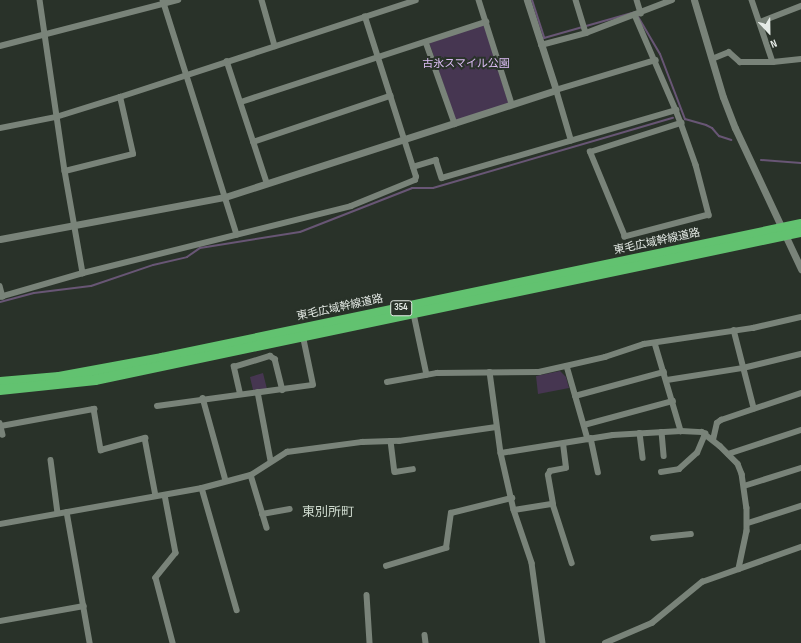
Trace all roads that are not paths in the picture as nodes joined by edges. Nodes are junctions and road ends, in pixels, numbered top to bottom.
1 (40, 0) edge
2 (178, 0) edge
3 (262, 0) edge
4 (414, 0) edge
5 (479, 0) edge
6 (527, 0) edge
7 (576, 0) edge
8 (637, 0) edge
9 (672, 0) edge
10 (694, 0) edge
11 (752, 0) edge
12 (163, 2) edge
13 (801, 6) edge
14 (641, 13) junction
15 (635, 15) junction
16 (365, 18) junction
17 (486, 22) junction
18 (760, 22) junction
19 (586, 32) junction
20 (44, 34) junction
21 (426, 42) junction
22 (541, 45) junction
23 (0, 46) edge
24 (275, 46) junction
25 (379, 58) junction
26 (712, 59) junction
27 (801, 59) edge
28 (656, 60) junction
29 (227, 61) junction
30 (773, 62) junction
31 (185, 75) junction
32 (556, 90) junction
33 (390, 96) junction
34 (120, 97) junction
35 (241, 102) junction
36 (512, 104) junction
37 (676, 110) junction
38 (56, 117) junction
39 (681, 123) junction
40 (455, 124) junction
41 (0, 128) edge
42 (405, 140) junction
43 (571, 141) junction
44 (253, 142) junction
45 (413, 167) junction
46 (65, 171) junction
47 (267, 183) junction
48 (225, 197) junction
49 (801, 224) edge
50 (75, 225) junction
51 (785, 231) junction
52 (801, 232) edge
53 (237, 235) junction
54 (0, 239) edge
55 (801, 269) edge
56 (83, 273) junction
57 (0, 286) edge
58 (1, 297) edge
59 (414, 314) junction
60 (801, 317) edge
61 (734, 330) junction
62 (303, 337) junction
63 (655, 343) junction
64 (801, 354) edge
65 (567, 366) junction
66 (743, 368) junction
67 (490, 372) junction
68 (664, 372) junction
69 (427, 375) junction
70 (667, 380) junction
71 (0, 382) edge
72 (388, 382) dead end
73 (0, 390) edge
74 (283, 390) junction
75 (258, 392) junction
76 (801, 393) edge
77 (240, 394) junction
78 (575, 396) junction
79 (203, 398) junction
80 (673, 401) junction
81 (157, 406) dead end
82 (754, 408) junction
83 (0, 424) edge
84 (584, 424) junction
85 (496, 427) junction
86 (801, 430) edge
87 (681, 431) junction
88 (662, 432) junction
89 (640, 433) junction
90 (705, 434) junction
91 (3, 435) dead end
92 (590, 439) junction
93 (713, 440) junction
94 (391, 442) junction
95 (563, 445) junction
96 (501, 453) junction
97 (728, 454) junction
98 (664, 456) dead end
99 (643, 458) dead end
100 (51, 460) dead end
101 (271, 461) junction
102 (801, 468) edge
103 (413, 469) dead end
104 (598, 472) dead end
105 (661, 472) dead end
106 (251, 475) junction
107 (226, 481) junction
108 (744, 486) junction
109 (202, 488) junction
110 (165, 495) junction
111 (156, 496) junction
112 (512, 498) junction
113 (553, 504) junction
114 (801, 506) edge
115 (290, 509) dead end
116 (514, 510) junction
117 (67, 512) junction
118 (58, 513) junction
119 (262, 514) junction
120 (748, 523) junction
121 (0, 524) edge
122 (267, 528) dead end
123 (690, 534) dead end
124 (653, 538) dead end
125 (801, 547) edge
126 (572, 563) dead end
127 (386, 566) dead end
128 (739, 569) junction
129 (367, 595) dead end
130 (84, 606) junction
131 (237, 610) dead end
132 (0, 621) edge
133 (425, 635) dead end
134 (90, 643) edge
135 (173, 643) edge
136 (370, 643) edge
137 (426, 643) edge
138 (543, 643) edge
139 (605, 643) edge

1 - 20 street
2 - 12 street
3 - 24 street
4 - 16 street
5 - 17 street
6 - 22 street
7 - 19 street
8 - 14 street
9 - 14 street
10 - 26 street
11 - 18 street
12 - 20 street
12 - 31 street
13 - 18 street
14 - 15 street
15 - 19 street
15 - 28 street
16 - 24 street
16 - 25 street
17 - 21 street
17 - 36 street
18 - 30 street
19 - 22 street
20 - 23 street
20 - 38 street
21 - 25 street
21 - 40 street
22 - 32 street
24 - 29 street
25 - 33 street
25 - 35 street
26 - 30 street
26 - 51 street
27 - 30 street
28 - 32 street
28 - 37 street
29 - 31 street
29 - 35 street
31 - 34 street
31 - 48 street
32 - 36 street
32 - 43 street
33 - 42 street
33 - 44 street
34 - 38 street
34 - 46 street
35 - 44 street
36 - 40 street
37 - 39 street
37 - 43 street
38 - 41 street
38 - 46 street
39 - 39 street
40 - 42 street
42 - 45 street
42 - 47 street
43 - 45 street
44 - 47 street
45 - 53 street
46 - 50 street
47 - 48 street
48 - 50 street
48 - 53 street
49 - 51 highway, 東毛広域幹線道路 / 354
50 - 54 street
50 - 56 street
51 - 52 highway, 東毛広域幹線道路 / 354
51 - 55 street
51 - 59 highway, 東毛広域幹線道路 / 354
51 - 71 highway, 東毛広域幹線道路 / 354
53 - 56 street
56 - 58 street
57 - 58 street
59 - 62 highway, 東毛広域幹線道路 / 354
59 - 69 street
60 - 61 street
61 - 63 street
61 - 66 street
62 - 73 highway, 東毛広域幹線道路 / 354
62 - 74 street
63 - 65 street
63 - 68 street
64 - 66 street
65 - 67 street
65 - 78 street
66 - 70 street
66 - 82 street
67 - 69 street
67 - 85 street
68 - 70 street
68 - 78 street
69 - 72 street
70 - 80 street
74 - 75 street
74 - 77 street
75 - 77 street
75 - 101 street
76 - 82 street
77 - 79 street
78 - 84 street
79 - 81 street
79 - 107 street
80 - 84 street
80 - 87 street
82 - 93 street
83 - 91 street
83 - 111 street
84 - 92 street
85 - 94 street
85 - 96 street
86 - 97 street
87 - 88 street
87 - 90 street
88 - 89 street
88 - 98 street
89 - 92 street
89 - 99 street
90 - 93 street
90 - 105 street
92 - 95 street
92 - 104 street
93 - 97 street
94 - 101 street
94 - 103 street
95 - 96 street
95 - 113 street
96 - 112 street
97 - 108 street
100 - 118 street
101 - 106 street
102 - 108 street
106 - 107 street
106 - 119 street
107 - 109 street
108 - 120 street
109 - 110 street
109 - 131 street
110 - 111 street
110 - 135 street
111 - 117 street
112 - 116 street
112 - 127 street
113 - 116 street
113 - 126 street
114 - 120 street
115 - 119 street
116 - 138 street
117 - 118 street
117 - 130 street
118 - 121 street
119 - 122 street
120 - 128 street
123 - 124 street
125 - 128 street
128 - 139 street
129 - 136 street
130 - 132 street
130 - 134 street
133 - 137 street

